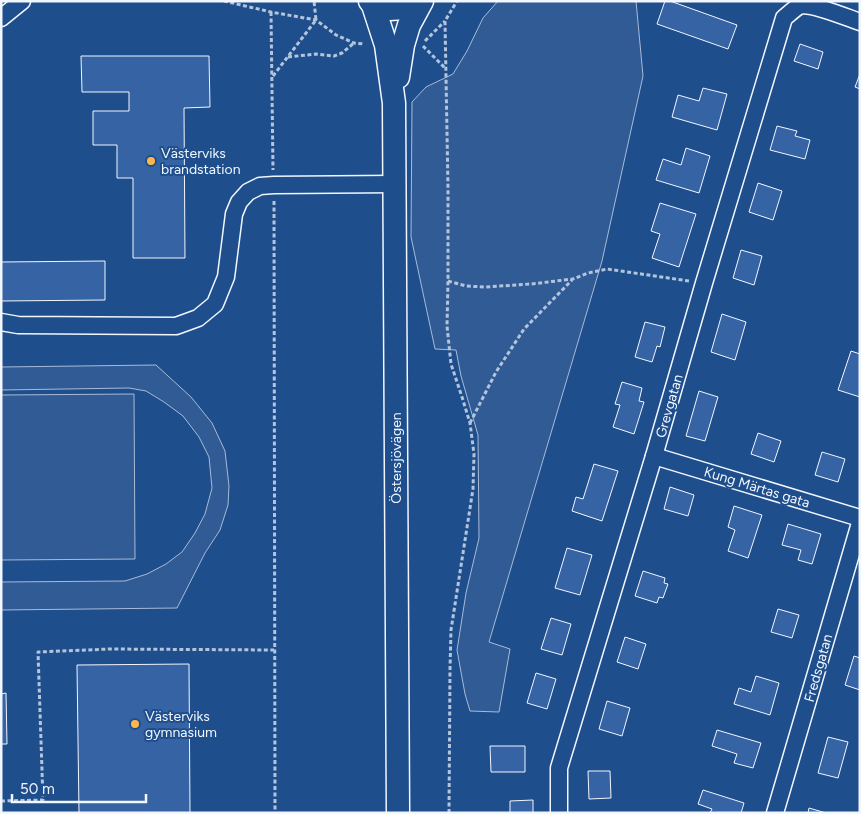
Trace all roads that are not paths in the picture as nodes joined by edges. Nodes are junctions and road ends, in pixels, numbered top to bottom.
1 (22, 1) edge
2 (422, 1) edge
3 (371, 2) edge
4 (1, 18) edge
5 (860, 22) edge
6 (394, 103) junction
7 (395, 184) junction
8 (1, 322) edge
9 (654, 456) junction
10 (860, 518) edge
11 (860, 522) edge
12 (398, 813) edge
13 (559, 813) edge
14 (775, 813) edge

1 - 4 street
2 - 3 main road
2 - 6 main road, Östersjövägen
3 - 6 main road, Östersjövägen
5 - 9 street, Grevgatan
6 - 7 main road, Östersjövägen
7 - 8 street
7 - 12 main road, Östersjövägen
9 - 10 street, Kung Märtas gata
9 - 13 street, Grevgatan
11 - 14 street, Fredsgatan

